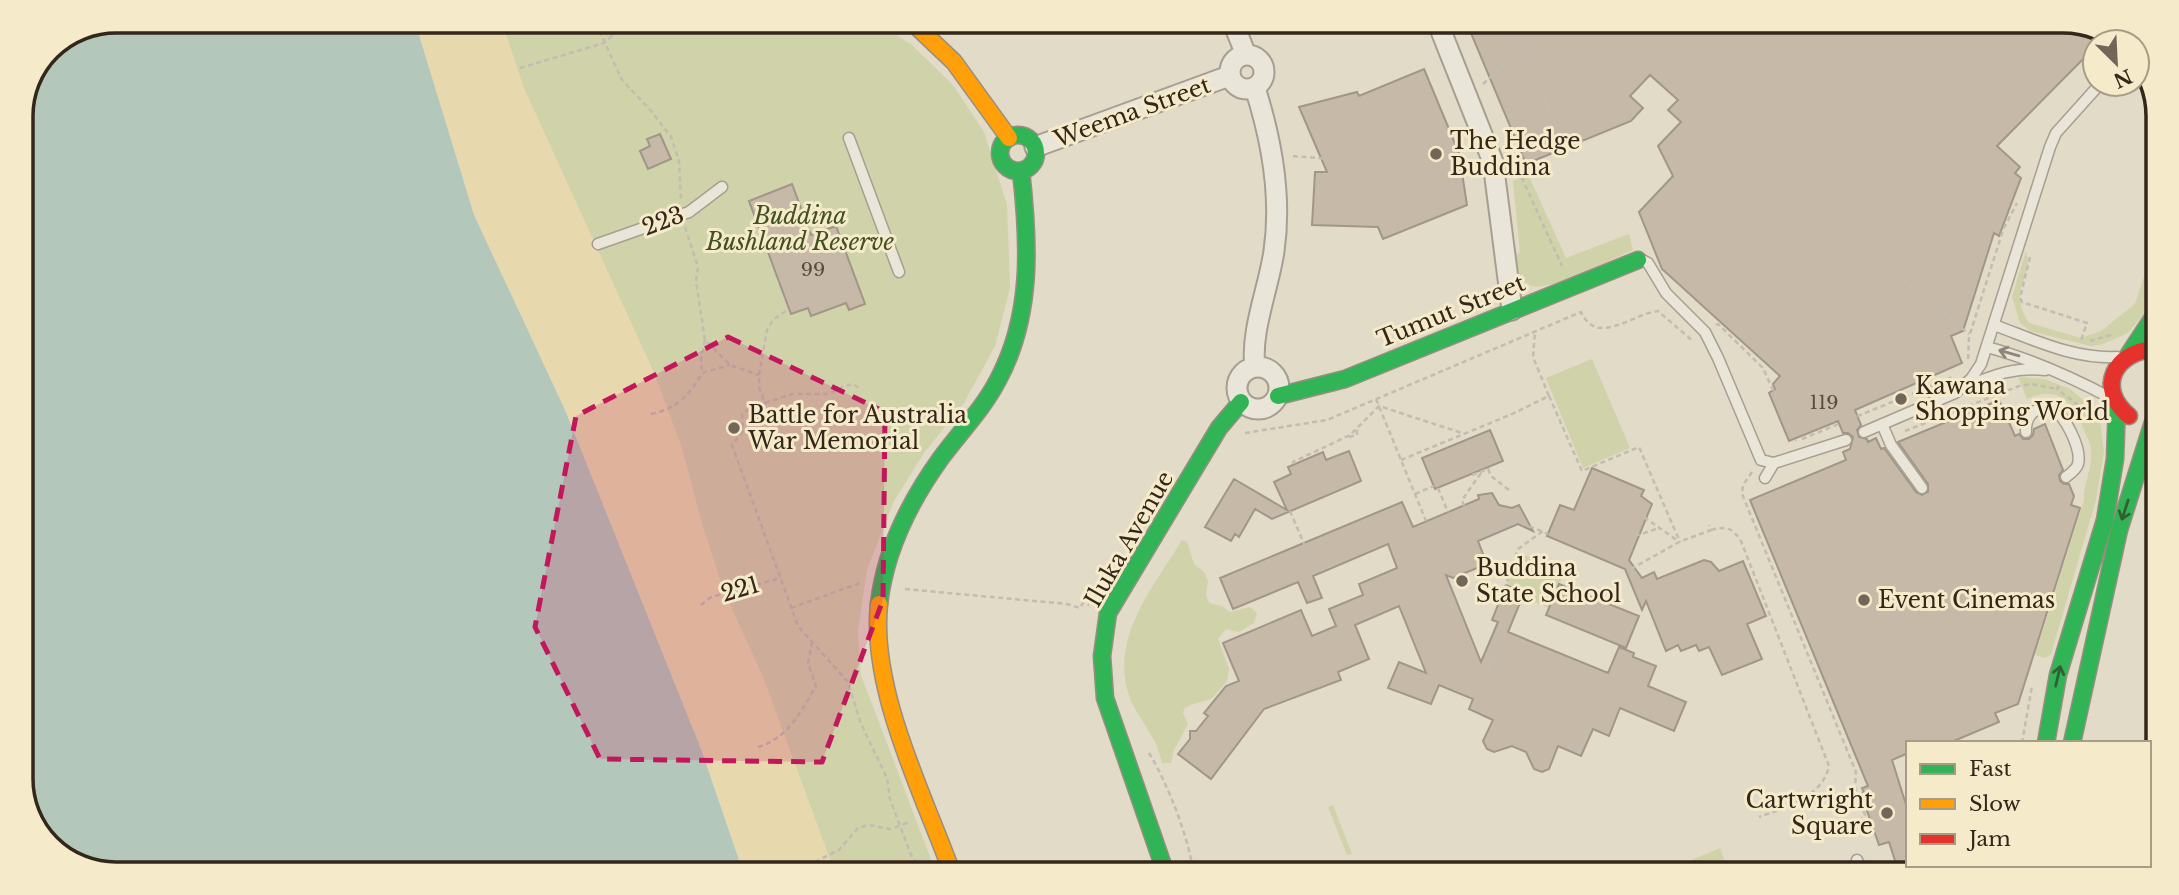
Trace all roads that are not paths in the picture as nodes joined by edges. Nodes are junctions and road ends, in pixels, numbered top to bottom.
1 (925, 33) edge
2 (1237, 33) edge
3 (1442, 33) edge
4 (1246, 55) junction
5 (1229, 76) junction
6 (1255, 88) junction
7 (2087, 98) edge
8 (849, 138) dead end
9 (1009, 138) junction
10 (1035, 147) junction
11 (1021, 171) junction
12 (722, 187) dead end
13 (598, 244) dead end
14 (1638, 260) joint
15 (900, 272) dead end
16 (1512, 310) junction
17 (1994, 324) junction
18 (2146, 328) edge
19 (1987, 347) junction
20 (2146, 349) edge
21 (2128, 355) junction
22 (1255, 367) junction
23 (2059, 372) junction
24 (1961, 389) junction
25 (1278, 396) junction
26 (1241, 402) junction
27 (2116, 403) junction
28 (2146, 421) edge
29 (1882, 424) junction
30 (1864, 432) dead end
31 (2026, 432) dead end
32 (1846, 440) dead end
33 (2146, 447) edge
34 (1774, 463) junction
35 (2066, 477) dead end
36 (1765, 478) dead end
37 (1922, 488) dead end
38 (2046, 741) edge
39 (2072, 741) edge
40 (948, 862) edge
41 (1162, 862) edge

1 - 9 street
2 - 4 street
3 - 16 street
4 - 5 street
4 - 6 street
5 - 6 street
5 - 10 street, Weema Street
6 - 22 street
7 - 17 lane
8 - 15 lane
9 - 10 street
9 - 11 street
10 - 11 street
11 - 40 street
12 - 13 lane, 223
14 - 16 street, Tumut Street
14 - 34 lane
16 - 25 street, Tumut Street
17 - 19 lane
17 - 21 lane
18 - 21 street
23 -> 19 lane
19 - 24 lane
20 - 21 street
21 - 27 street
22 - 25 street
22 - 26 street
23 - 24 lane
23 - 27 lane
24 - 29 lane
25 - 26 street
26 - 41 street, Iluka Avenue
27 - 28 street
38 -> 27 street
29 - 30 lane
29 - 37 lane
31 - 35 lane
32 - 34 lane
33 -> 39 street
34 - 36 lane

